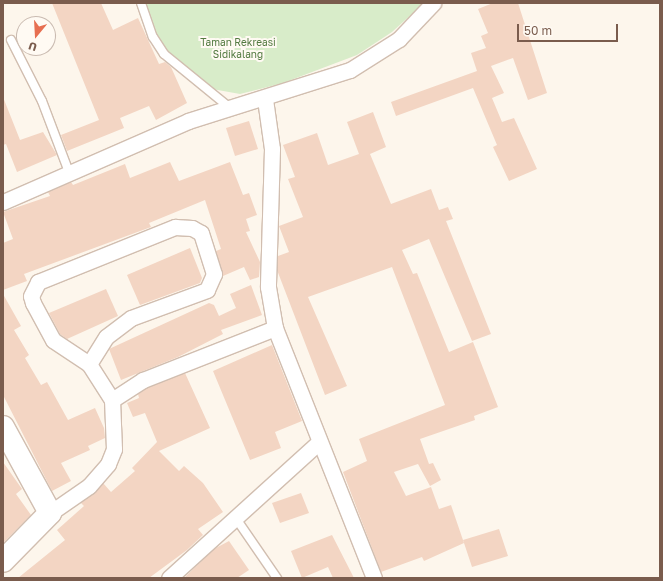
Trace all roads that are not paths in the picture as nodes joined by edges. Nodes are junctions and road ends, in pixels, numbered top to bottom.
1 (141, 3) edge
2 (433, 3) edge
3 (11, 40) dead end
4 (265, 99) junction
5 (229, 107) junction
6 (68, 172) junction
7 (3, 202) edge
8 (275, 328) junction
9 (89, 364) junction
10 (112, 400) junction
11 (3, 427) edge
12 (318, 443) junction
13 (50, 513) junction
14 (235, 516) junction
15 (3, 561) edge
16 (169, 578) edge
17 (277, 578) edge
18 (374, 578) edge

1 - 5 lane
2 - 4 street
3 - 6 lane
4 - 5 street
4 - 8 street
5 - 6 street
6 - 7 street
8 - 10 street
8 - 12 street
9 - 9 street
9 - 10 street
10 - 13 street
11 - 13 street
12 - 14 street
12 - 18 street
13 - 15 street
14 - 16 street
14 - 17 lane

